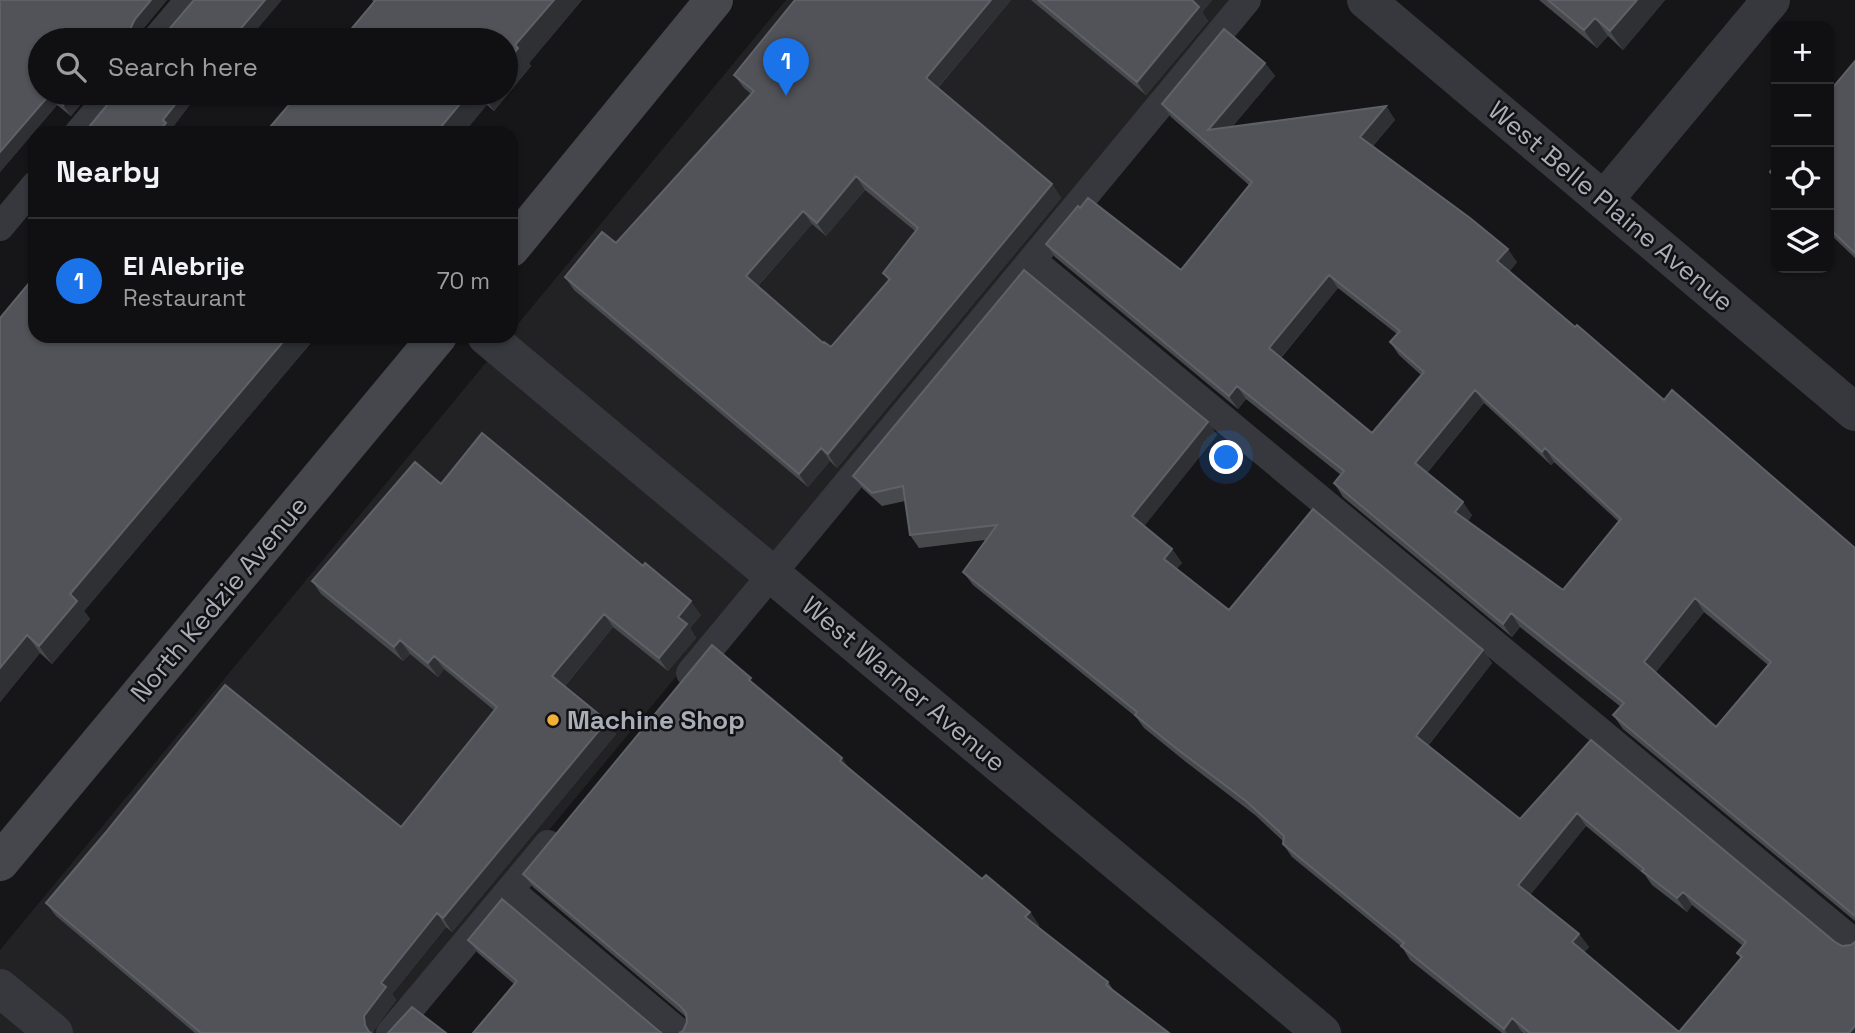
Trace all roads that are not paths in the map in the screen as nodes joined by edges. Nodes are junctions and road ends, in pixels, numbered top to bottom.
1 (189, 0) edge
2 (714, 0) edge
3 (1247, 0) edge
4 (1366, 0) edge
5 (1771, 0) edge
6 (165, 28) edge
7 (102, 105) edge
8 (84, 126) edge
9 (28, 193) edge
10 (1604, 200) junction
11 (0, 227) edge
12 (518, 238) edge
13 (1032, 260) junction
14 (432, 343) edge
15 (494, 343) edge
16 (1855, 412) edge
17 (772, 574) junction
18 (675, 691) edge
19 (562, 827) edge
20 (0, 862) edge
21 (510, 890) junction
22 (1855, 943) edge
23 (0, 988) edge
24 (54, 1033) edge
25 (390, 1033) edge
26 (680, 1033) edge
27 (1322, 1033) edge

1 - 6 lane
2 - 12 main road
3 - 13 lane
4 - 10 street, West Belle Plaine Avenue
5 - 10 street
7 - 8 lane
9 - 11 lane
10 - 16 street, West Belle Plaine Avenue
13 - 17 lane
13 - 22 lane
14 - 20 main road, North Kedzie Avenue
15 - 17 street, West Warner Avenue
17 - 18 lane
17 - 27 street, West Warner Avenue
19 - 21 lane
21 - 25 lane
21 - 26 lane
23 - 24 street

